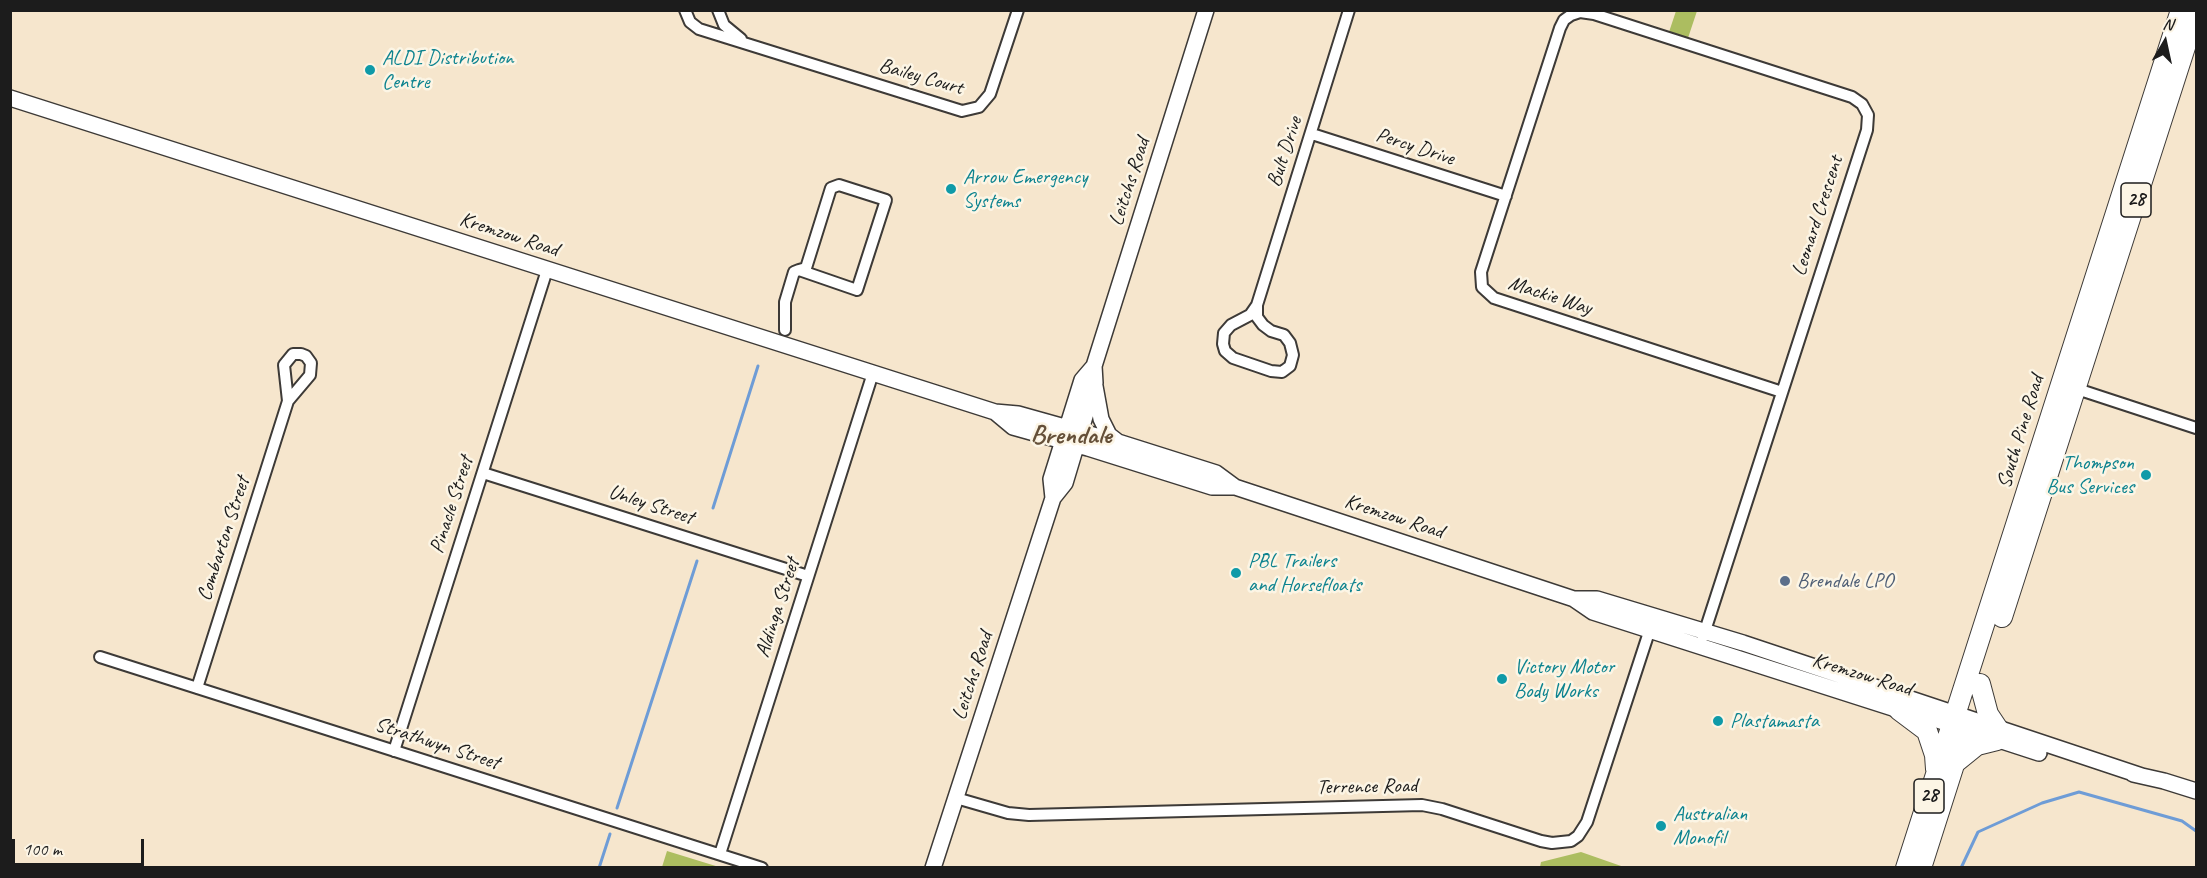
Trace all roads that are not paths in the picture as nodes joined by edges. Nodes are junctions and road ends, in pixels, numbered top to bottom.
1 (685, 10) edge
2 (718, 10) edge
3 (1018, 10) edge
4 (1206, 10) edge
5 (1349, 10) edge
6 (2181, 10) edge
7 (2196, 13) edge
8 (1571, 15) joint
9 (751, 45) junction
10 (10, 98) edge
11 (1312, 134) junction
12 (1506, 196) junction
13 (547, 270) junction
14 (799, 270) junction
15 (1257, 305) junction
16 (785, 330) dead end
17 (1094, 366) junction
18 (873, 373) junction
19 (1095, 383) junction
20 (2068, 386) junction
21 (1782, 392) junction
22 (288, 401) dead end
23 (2196, 428) edge
24 (1071, 436) junction
25 (1118, 441) junction
26 (483, 472) junction
27 (1235, 487) junction
28 (808, 576) junction
29 (1651, 624) junction
30 (1702, 639) junction
31 (100, 657) dead end
32 (1980, 684) junction
33 (197, 688) junction
34 (1899, 710) junction
35 (1961, 722) junction
36 (1998, 734) junction
37 (394, 751) junction
38 (1955, 764) junction
39 (1936, 774) junction
40 (2196, 791) edge
41 (956, 798) junction
42 (720, 854) junction
43 (762, 867) edge
44 (933, 867) edge
45 (1906, 867) edge
46 (1921, 867) edge

1 - 9 street, Bailey Court
2 - 9 street, Bailey Court
3 - 9 street, Bailey Court
4 - 17 street, Leitchs Road
5 - 11 street, Bult Drive
6 - 20 highway, South Pine Road / 28
7 - 20 highway, South Pine Road / 28
8 - 12 street, Mackie Way
8 - 21 street, Leonard Crescent
10 - 13 street, Kremzow Road
11 - 12 street, Percy Drive
11 - 15 street, Bult Drive
12 - 21 street, Mackie Way
13 - 18 street, Kremzow Road
13 - 26 street, Pinacle Street
14 - 14 street
14 - 16 street
15 - 15 street
17 - 19 street, Leitchs Road
17 - 24 street, Leitchs Road
18 - 24 street, Kremzow Road
18 - 28 street, Aldinga Street
19 - 24 street, Leitchs Road
19 - 25 street
20 - 23 street
20 - 32 highway, South Pine Road / 28
20 - 35 highway, South Pine Road / 28
21 - 30 street, Leonard Crescent
22 - 33 street, Combarton Street
24 - 25 street, Kremzow Road
24 - 27 street, Kremzow Road
24 - 41 street, Leitchs Road
25 - 27 street, Kremzow Road
26 - 28 street, Unley Street
26 - 37 street, Pinacle Street
27 - 29 street, Kremzow Road
28 - 42 street, Aldinga Street
29 - 30 street, Kremzow Road
29 - 41 street, Terrence Road
30 - 34 street, Kremzow Road
30 - 35 street, Kremzow Road
31 - 33 street, Strathwyn Street
32 - 35 highway, South Pine Road / 28
32 - 36 highway
33 - 37 street, Strathwyn Street
34 - 35 street, Kremzow Road
34 - 39 highway
35 - 36 street, Kremzow Road
35 - 38 highway, South Pine Road / 28
35 - 39 highway, South Pine Road / 28
36 - 38 highway
36 - 40 street, Kremzow Road
37 - 42 street, Strathwyn Street
38 - 46 highway, South Pine Road / 28
39 - 45 highway, South Pine Road / 28
41 - 44 street, Leitchs Road
42 - 43 street, Strathwyn Street

